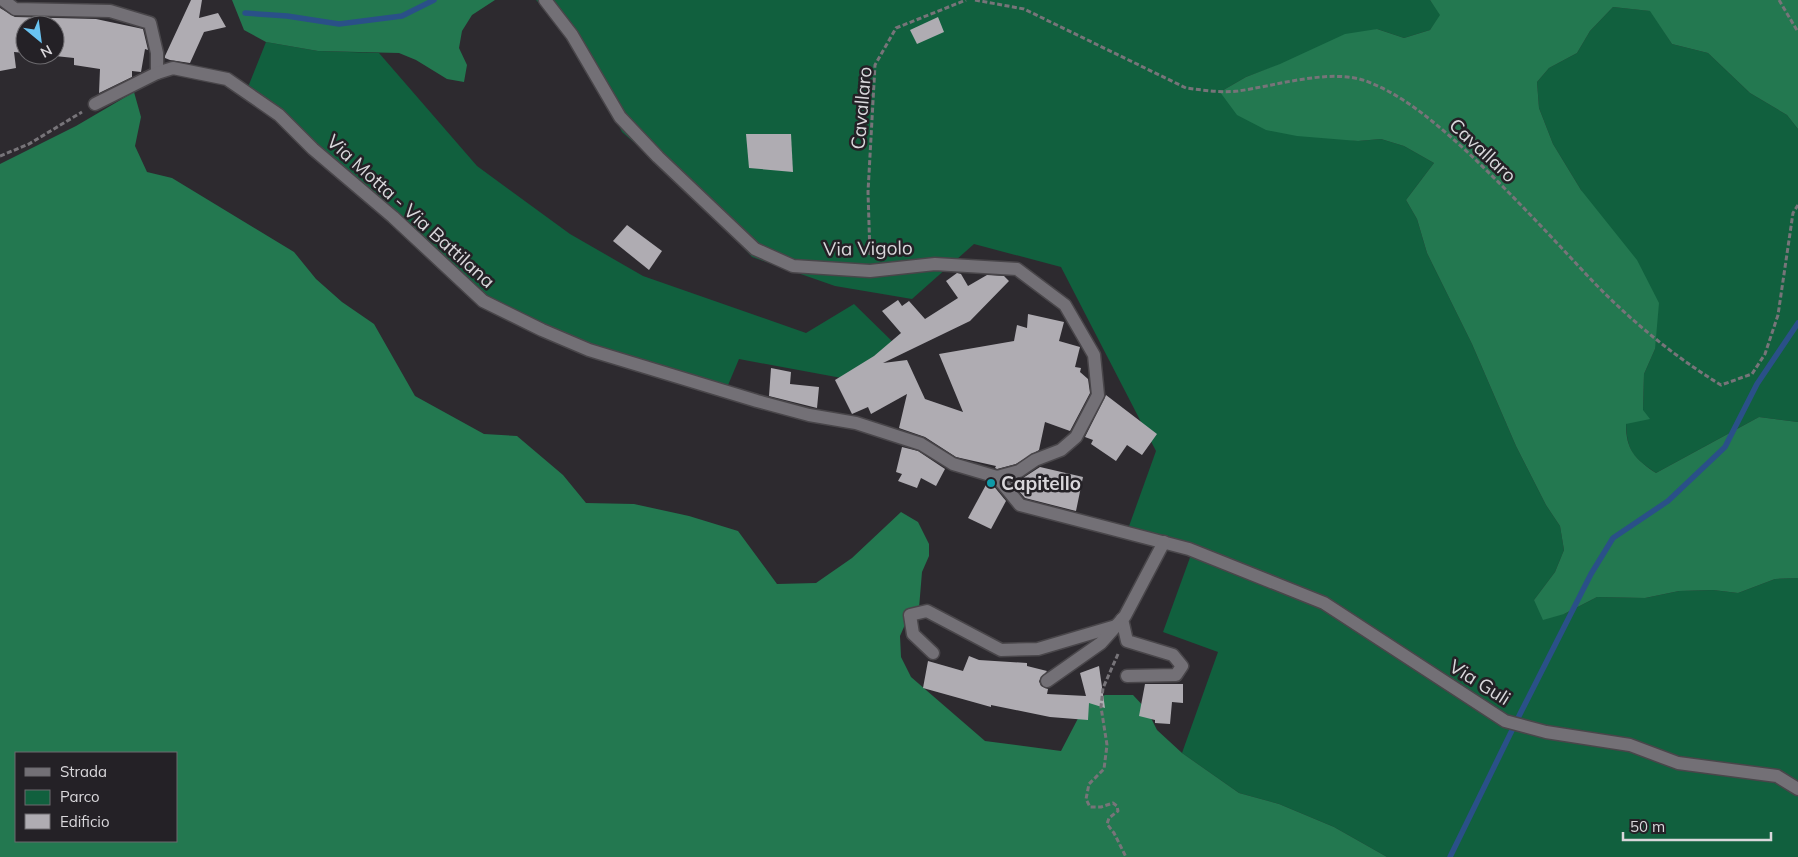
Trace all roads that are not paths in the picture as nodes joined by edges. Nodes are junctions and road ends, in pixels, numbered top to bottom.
1 (3, 0) edge
2 (544, 0) edge
3 (157, 73) junction
4 (95, 104) road end
5 (997, 477) junction
6 (1164, 542) junction
7 (1119, 623) junction
8 (933, 653) dead end
9 (1127, 676) dead end
10 (1047, 681) dead end
11 (1798, 789) edge

1 - 3 street
2 - 5 street, Via Vigolo
3 - 4 street, Via Motta - Via Battilana
3 - 5 street, Via Motta - Via Battilana
5 - 6 street
6 - 7 street
6 - 11 street, Via Guli
7 - 8 street
7 - 9 street
7 - 10 street

